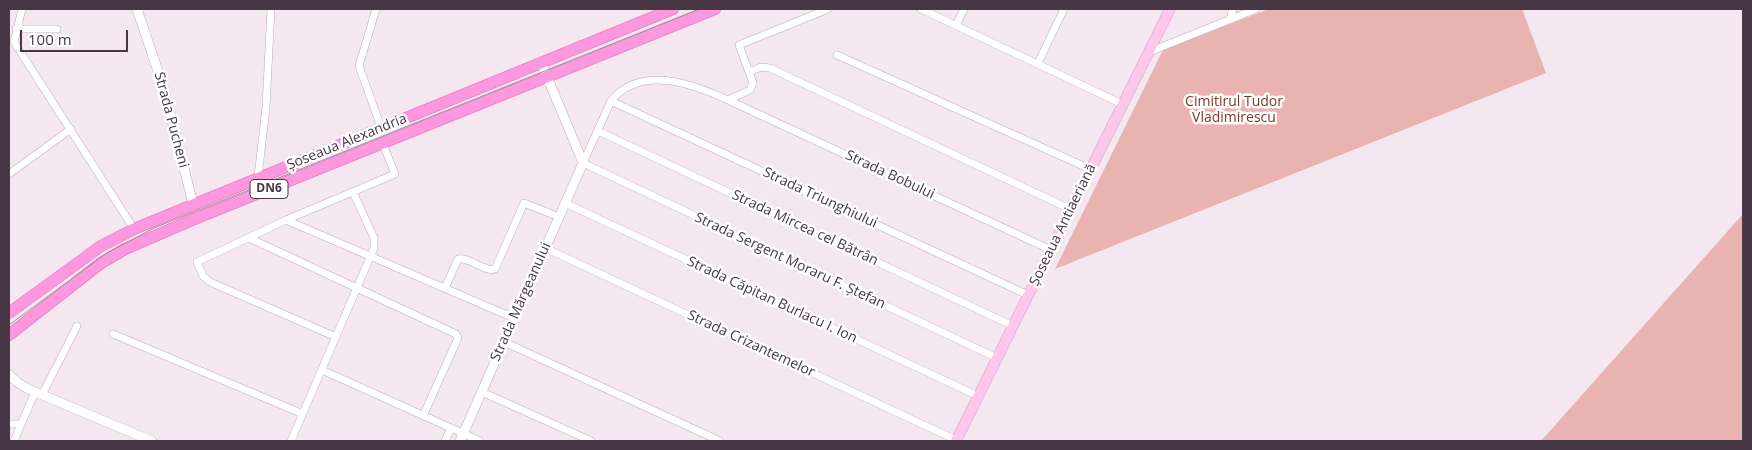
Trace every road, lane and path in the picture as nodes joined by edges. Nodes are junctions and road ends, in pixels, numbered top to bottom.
1 (22, 9) edge
2 (137, 9) edge
3 (271, 9) edge
4 (376, 9) edge
5 (715, 9) edge
6 (828, 9) edge
7 (921, 9) edge
8 (964, 9) edge
9 (1064, 9) edge
10 (1170, 9) edge
11 (1233, 9) edge
12 (1256, 9) edge
13 (665, 10) edge
14 (816, 11) edge
15 (1230, 19) junction
16 (956, 25) junction
17 (57, 28) dead end
18 (16, 29) junction
19 (11, 43) edge
20 (1149, 52) junction
21 (837, 56) dead end
22 (541, 62) junction
23 (1038, 63) junction
24 (749, 72) junction
25 (548, 78) junction
26 (728, 100) junction
27 (611, 101) junction
28 (1122, 104) junction
29 (381, 127) junction
30 (71, 129) junction
31 (598, 131) junction
32 (383, 144) junction
33 (583, 163) junction
34 (1090, 169) junction
35 (9, 174) edge
36 (258, 177) junction
37 (353, 192) junction
38 (565, 203) junction
39 (193, 204) junction
40 (1070, 209) junction
41 (559, 218) junction
42 (286, 220) junction
43 (134, 228) junction
44 (249, 238) junction
45 (545, 248) junction
46 (1051, 250) junction
47 (370, 257) junction
48 (445, 288) junction
49 (356, 289) junction
50 (1028, 295) junction
51 (11, 308) edge
52 (514, 318) junction
53 (77, 326) dead end
54 (1013, 326) junction
55 (113, 334) dead end
56 (9, 335) edge
57 (336, 337) junction
58 (504, 342) junction
59 (997, 358) junction
60 (322, 370) junction
61 (9, 375) edge
62 (482, 392) junction
63 (38, 394) junction
64 (978, 396) junction
65 (303, 414) junction
66 (423, 416) junction
67 (9, 424) edge
68 (21, 424) junction
69 (451, 428) junction
70 (462, 438) edge
71 (14, 441) edge
72 (152, 441) edge
73 (291, 441) edge
74 (445, 441) edge
75 (480, 441) edge
76 (591, 441) edge
77 (720, 441) edge
78 (956, 441) edge

1 - 18 street
2 - 39 street, Strada Pucheni
3 - 36 street
4 - 29 street
5 - 25 main road, Șoseaua Alexandria / DN6
6 - 14 street
7 - 16 street
8 - 16 street
9 - 23 street
10 - 20 main road, Șoseaua Antiaeriană
11 - 15 street
12 - 15 street
13 - 22 main road, Șoseaua Alexandria / DN6
14 - 24 street
15 - 20 street
16 - 23 street
17 - 18 street
18 - 19 street
19 - 30 street
20 - 28 main road, Șoseaua Antiaeriană
21 - 34 street
22 - 25 street
22 - 29 main road, Șoseaua Alexandria / DN6
23 - 28 street
24 - 26 street
24 - 40 street
25 - 32 main road, Șoseaua Alexandria / DN6
25 - 33 street
26 - 27 street, Strada Bobului
26 - 46 street, Strada Bobului
27 - 31 street, Strada Mărgeanului
27 - 50 street, Strada Triunghiului
28 - 34 main road, Șoseaua Antiaeriană
29 - 36 main road, Șoseaua Alexandria / DN6
30 - 35 street
30 - 43 street
31 - 33 street, Strada Mărgeanului
31 - 54 street, Strada Mircea cel Bătrân
32 - 37 street
32 - 56 main road, Șoseaua Alexandria / DN6
33 - 38 street, Strada Mărgeanului
33 - 59 street, Strada Sergent Moraru F. Ștefan
34 - 40 main road, Șoseaua Antiaeriană
36 - 39 main road, Șoseaua Alexandria / DN6
37 - 42 street
37 - 47 street
38 - 41 street, Strada Mărgeanului
38 - 64 street, Strada Căpitan Burlacu I. Ion
39 - 43 main road, Șoseaua Alexandria / DN6
40 - 46 main road, Șoseaua Antiaeriană
41 - 45 street, Strada Mărgeanului
41 - 48 street
42 - 44 street
42 - 47 street
43 - 51 main road, Șoseaua Alexandria / DN6
44 - 49 street
44 - 57 street
45 - 52 street, Strada Mărgeanului
45 - 78 street, Strada Crizantemelor
46 - 50 main road, Șoseaua Antiaeriană
47 - 48 street
47 - 49 street
48 - 52 street
49 - 57 street
49 - 66 street
50 - 54 main road, Șoseaua Antiaeriană
52 - 58 street, Strada Mărgeanului
53 - 63 street
54 - 59 main road, Șoseaua Antiaeriană
55 - 65 street
57 - 60 street
58 - 62 street, Strada Mărgeanului
58 - 77 street
59 - 64 main road, Șoseaua Antiaeriană
60 - 65 street
60 - 66 street
61 - 63 street
62 - 70 street, Strada Mărgeanului
62 - 76 street
63 - 68 street
63 - 72 street
64 - 78 main road, Șoseaua Antiaeriană
65 - 73 street
66 - 69 street
67 - 68 street
68 - 71 street
69 - 70 street
69 - 74 street
70 - 75 street

